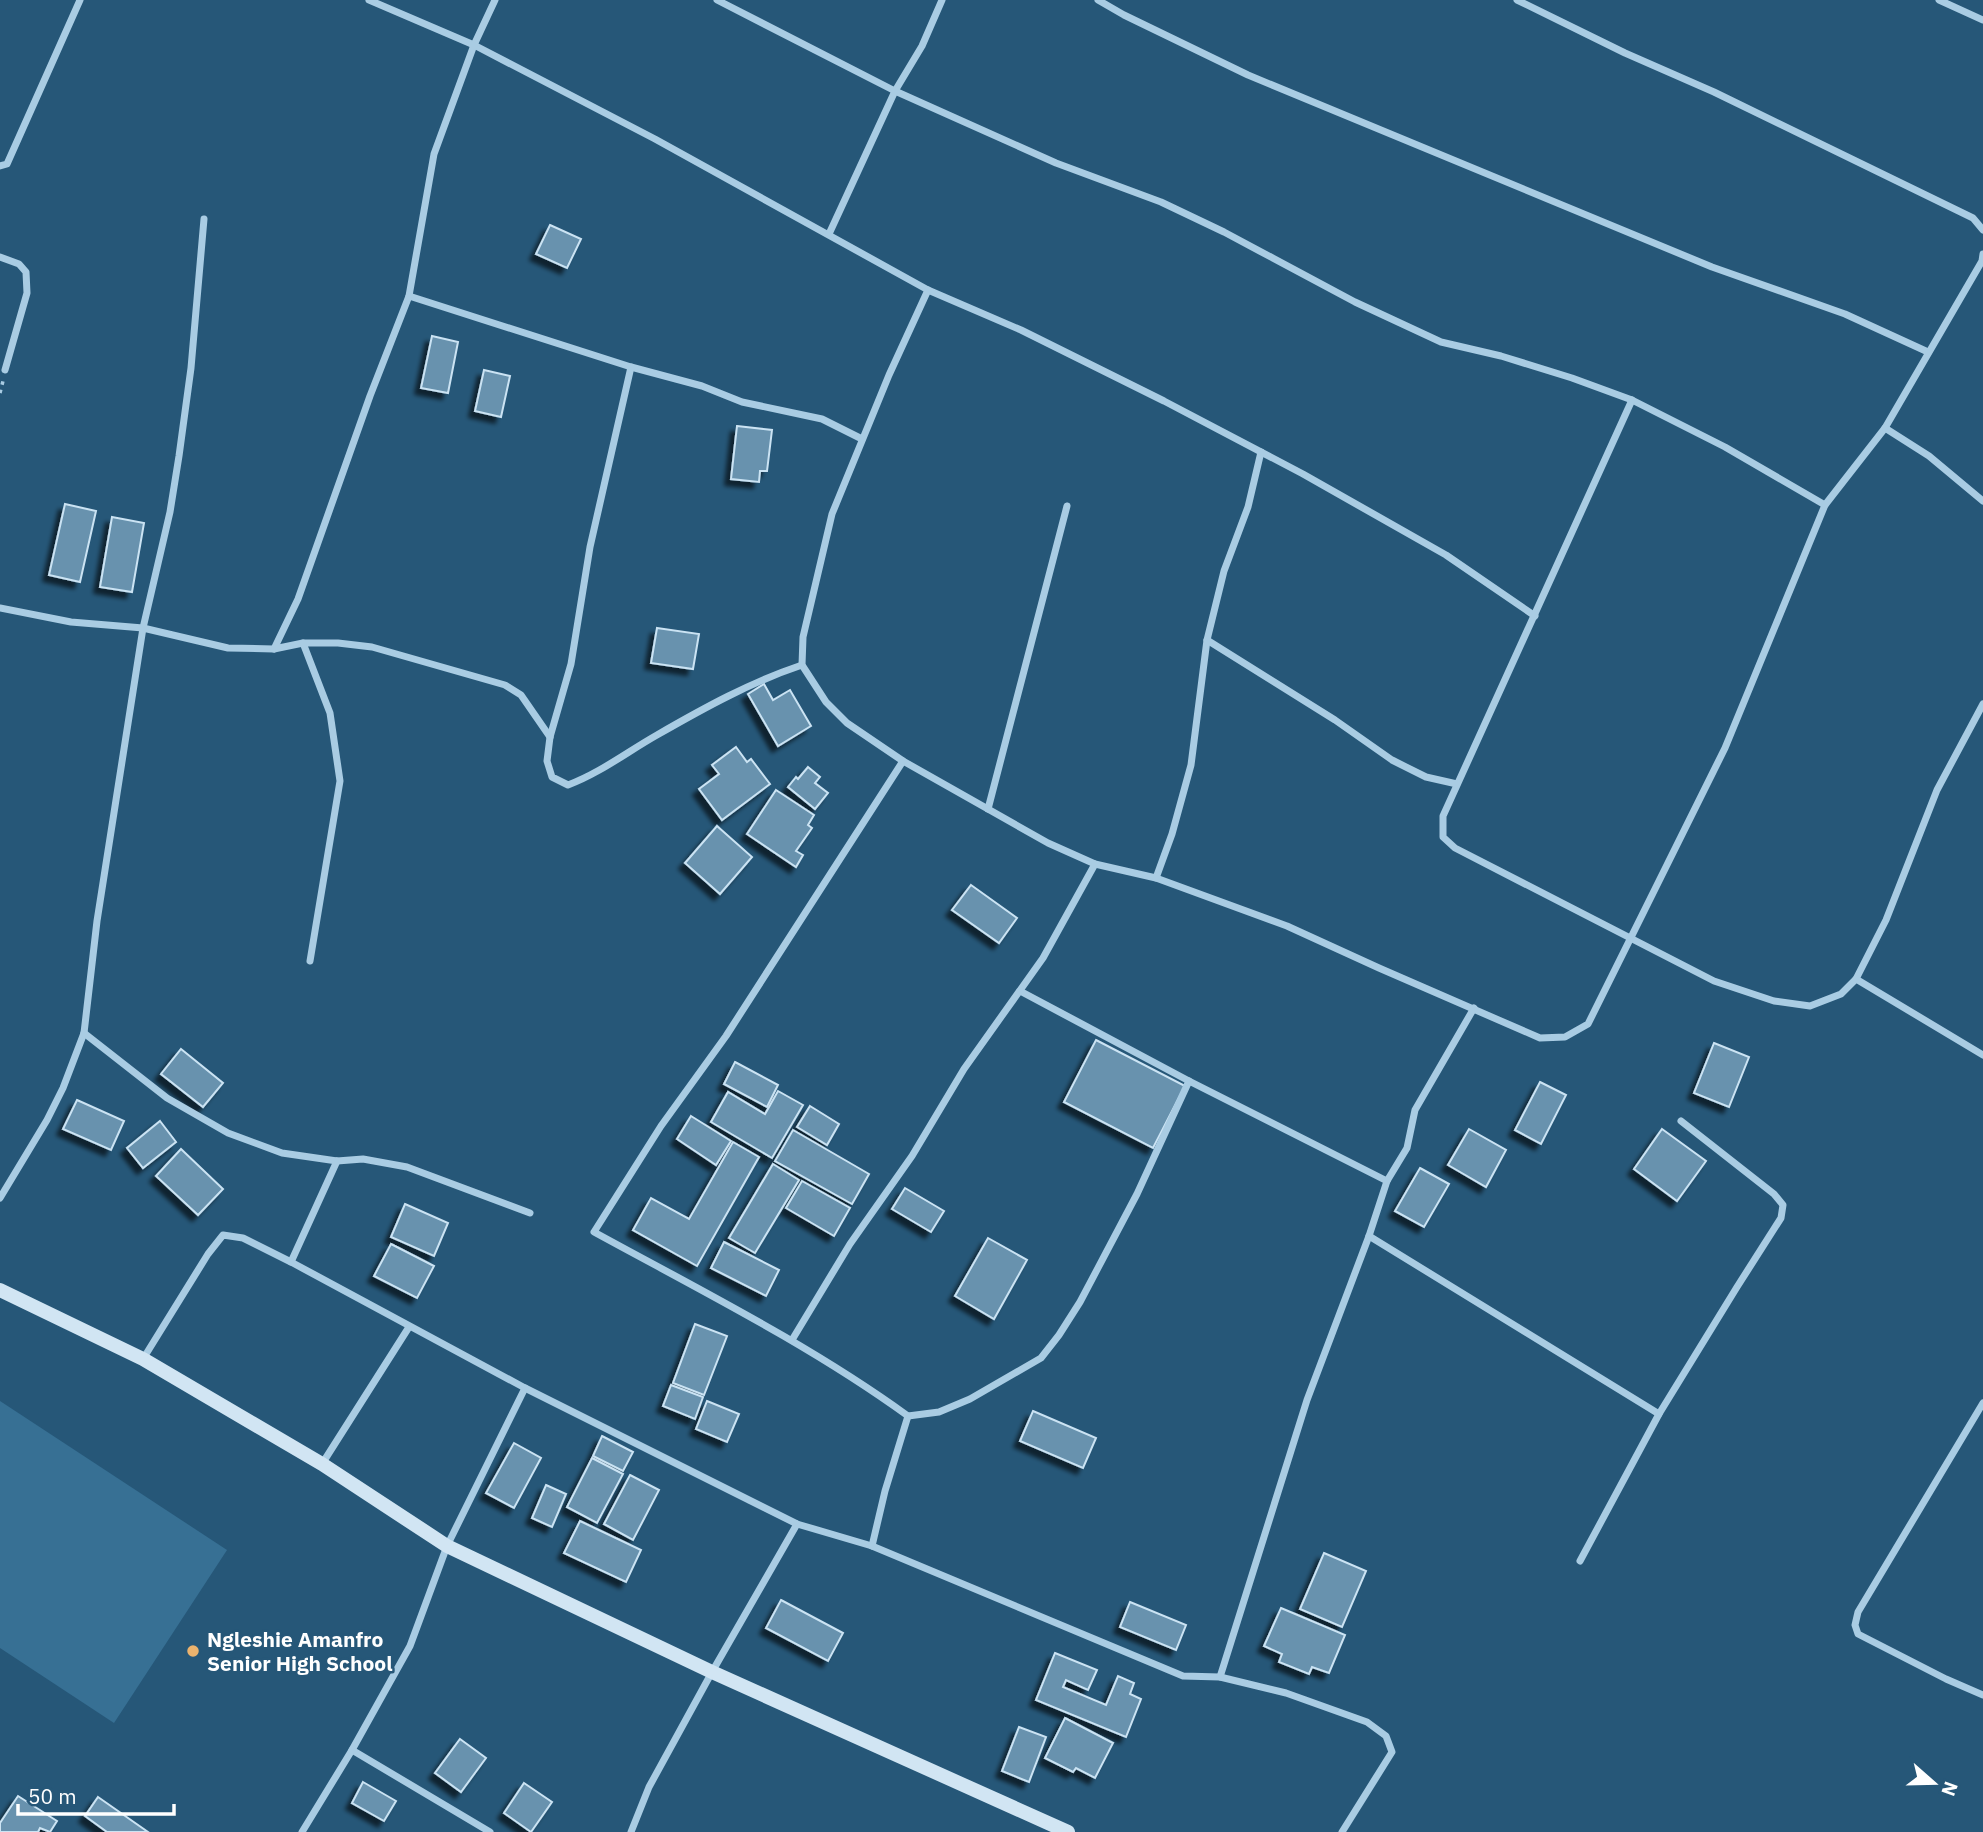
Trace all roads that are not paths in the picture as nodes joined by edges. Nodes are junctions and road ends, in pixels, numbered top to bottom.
1 (80, 0) edge
2 (369, 0) edge
3 (495, 0) edge
4 (716, 0) edge
5 (942, 0) edge
6 (1098, 0) edge
7 (1517, 0) edge
8 (1939, 0) edge
9 (1983, 20) edge
10 (474, 45) junction
11 (895, 91) junction
12 (0, 166) edge
13 (204, 219) dead end
14 (1983, 230) edge
15 (829, 234) junction
16 (1983, 254) edge
17 (0, 257) edge
18 (928, 290) junction
19 (408, 296) junction
20 (1928, 352) junction
21 (631, 367) junction
22 (5, 370) dead end
23 (1632, 400) junction
24 (1885, 428) junction
25 (862, 439) junction
26 (1261, 452) junction
27 (1983, 500) edge
28 (1825, 505) junction
29 (1067, 506) dead end
30 (0, 608) edge
31 (1535, 616) junction
32 (143, 628) junction
33 (1207, 640) junction
34 (303, 643) junction
35 (274, 649) junction
36 (802, 665) junction
37 (1983, 704) edge
38 (550, 737) junction
39 (903, 761) junction
40 (1457, 784) junction
41 (988, 808) junction
42 (1095, 864) junction
43 (1156, 878) junction
44 (1631, 940) junction
45 (310, 961) dead end
46 (1856, 979) junction
47 (1020, 990) junction
48 (1474, 1008) junction
49 (84, 1033) junction
50 (1983, 1055) edge
51 (1189, 1081) junction
52 (1681, 1121) dead end
53 (337, 1160) junction
54 (1387, 1181) junction
55 (0, 1198) edge
56 (530, 1213) dead end
57 (1369, 1236) junction
58 (291, 1262) junction
59 (0, 1290) edge
60 (409, 1327) junction
61 (792, 1340) junction
62 (143, 1359) junction
63 (525, 1388) junction
64 (1983, 1403) edge
65 (1659, 1414) junction
66 (908, 1416) junction
67 (322, 1464) junction
68 (797, 1524) junction
69 (447, 1546) junction
70 (872, 1546) junction
71 (1580, 1561) dead end
72 (712, 1672) junction
73 (1220, 1677) junction
74 (1983, 1695) edge
75 (352, 1750) junction
76 (302, 1832) edge
77 (490, 1832) edge
78 (631, 1832) edge
79 (1068, 1832) edge
80 (1342, 1832) edge

1 - 12 street
2 - 10 street
3 - 10 street
4 - 11 street
5 - 11 street
6 - 20 street
7 - 14 street
8 - 9 street
10 - 15 street
10 - 19 street
11 - 15 street
11 - 23 street
13 - 32 street
15 - 18 street
16 - 20 street
17 - 22 street
18 - 25 street
18 - 26 street
19 - 21 street
19 - 35 street
20 - 24 street
21 - 25 street
21 - 38 street
23 - 28 street
23 - 31 street
24 - 27 street
24 - 28 street
25 - 36 street
26 - 31 street
26 - 33 street
28 - 44 street
29 - 41 street
30 - 32 street
31 - 40 street
32 - 35 street
32 - 49 street
33 - 40 street
33 - 43 street
34 - 35 street
34 - 38 street
34 - 45 street
36 - 38 street
36 - 39 street
37 - 46 street
39 - 41 street
39 - 61 street
40 - 44 street
41 - 42 street
42 - 43 street
42 - 47 street
43 - 48 street
44 - 46 street
44 - 48 street
46 - 50 street
47 - 51 street
47 - 61 street
48 - 54 street
49 - 53 street
49 - 55 street
51 - 54 street
51 - 66 street
52 - 65 street
53 - 56 street
53 - 58 street
54 - 57 street
57 - 65 street
57 - 73 street
58 - 60 street
58 - 62 street
59 - 62 street
60 - 63 street
60 - 67 street
61 - 66 street
62 - 67 street
63 - 68 street
63 - 69 street
64 - 74 street
65 - 71 street
66 - 70 street
67 - 69 street
68 - 70 street
68 - 72 street
69 - 72 street
69 - 75 street
70 - 73 street
72 - 78 street
72 - 79 street
73 - 80 street
75 - 76 street
75 - 77 street

